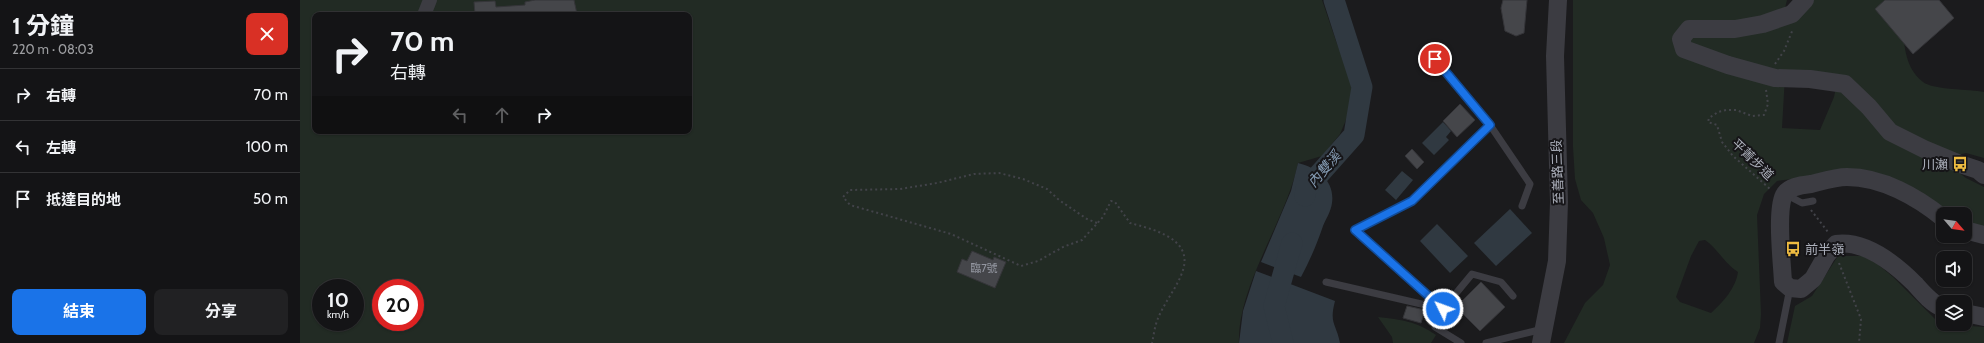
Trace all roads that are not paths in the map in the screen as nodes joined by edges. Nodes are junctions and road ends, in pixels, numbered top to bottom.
1 (430, 0) edge
2 (1558, 0) edge
3 (1805, 0) edge
4 (425, 12) edge
5 (1435, 59) dead end
6 (1490, 125) junction
7 (1982, 172) edge
8 (1785, 194) junction
9 (1813, 201) dead end
10 (1522, 206) dead end
11 (1936, 212) edge
12 (1972, 232) edge
13 (1984, 235) edge
14 (1326, 282) dead end
15 (1790, 288) junction
16 (1513, 296) dead end
17 (1936, 304) edge
18 (1443, 309) junction
19 (1972, 314) edge
20 (1984, 317) edge
21 (1542, 336) edge
22 (1461, 343) edge
23 (1486, 343) edge
24 (1779, 343) edge

1 - 4 street
2 - 21 street, 至善路三段
3 - 7 street
5 - 6 lane
6 - 10 lane
6 - 18 lane
8 - 9 lane
8 - 11 street
8 - 15 street
12 - 13 street
14 - 18 lane
15 - 17 street
15 - 24 lane
16 - 18 lane
18 - 22 lane
19 - 20 street
21 - 23 lane

